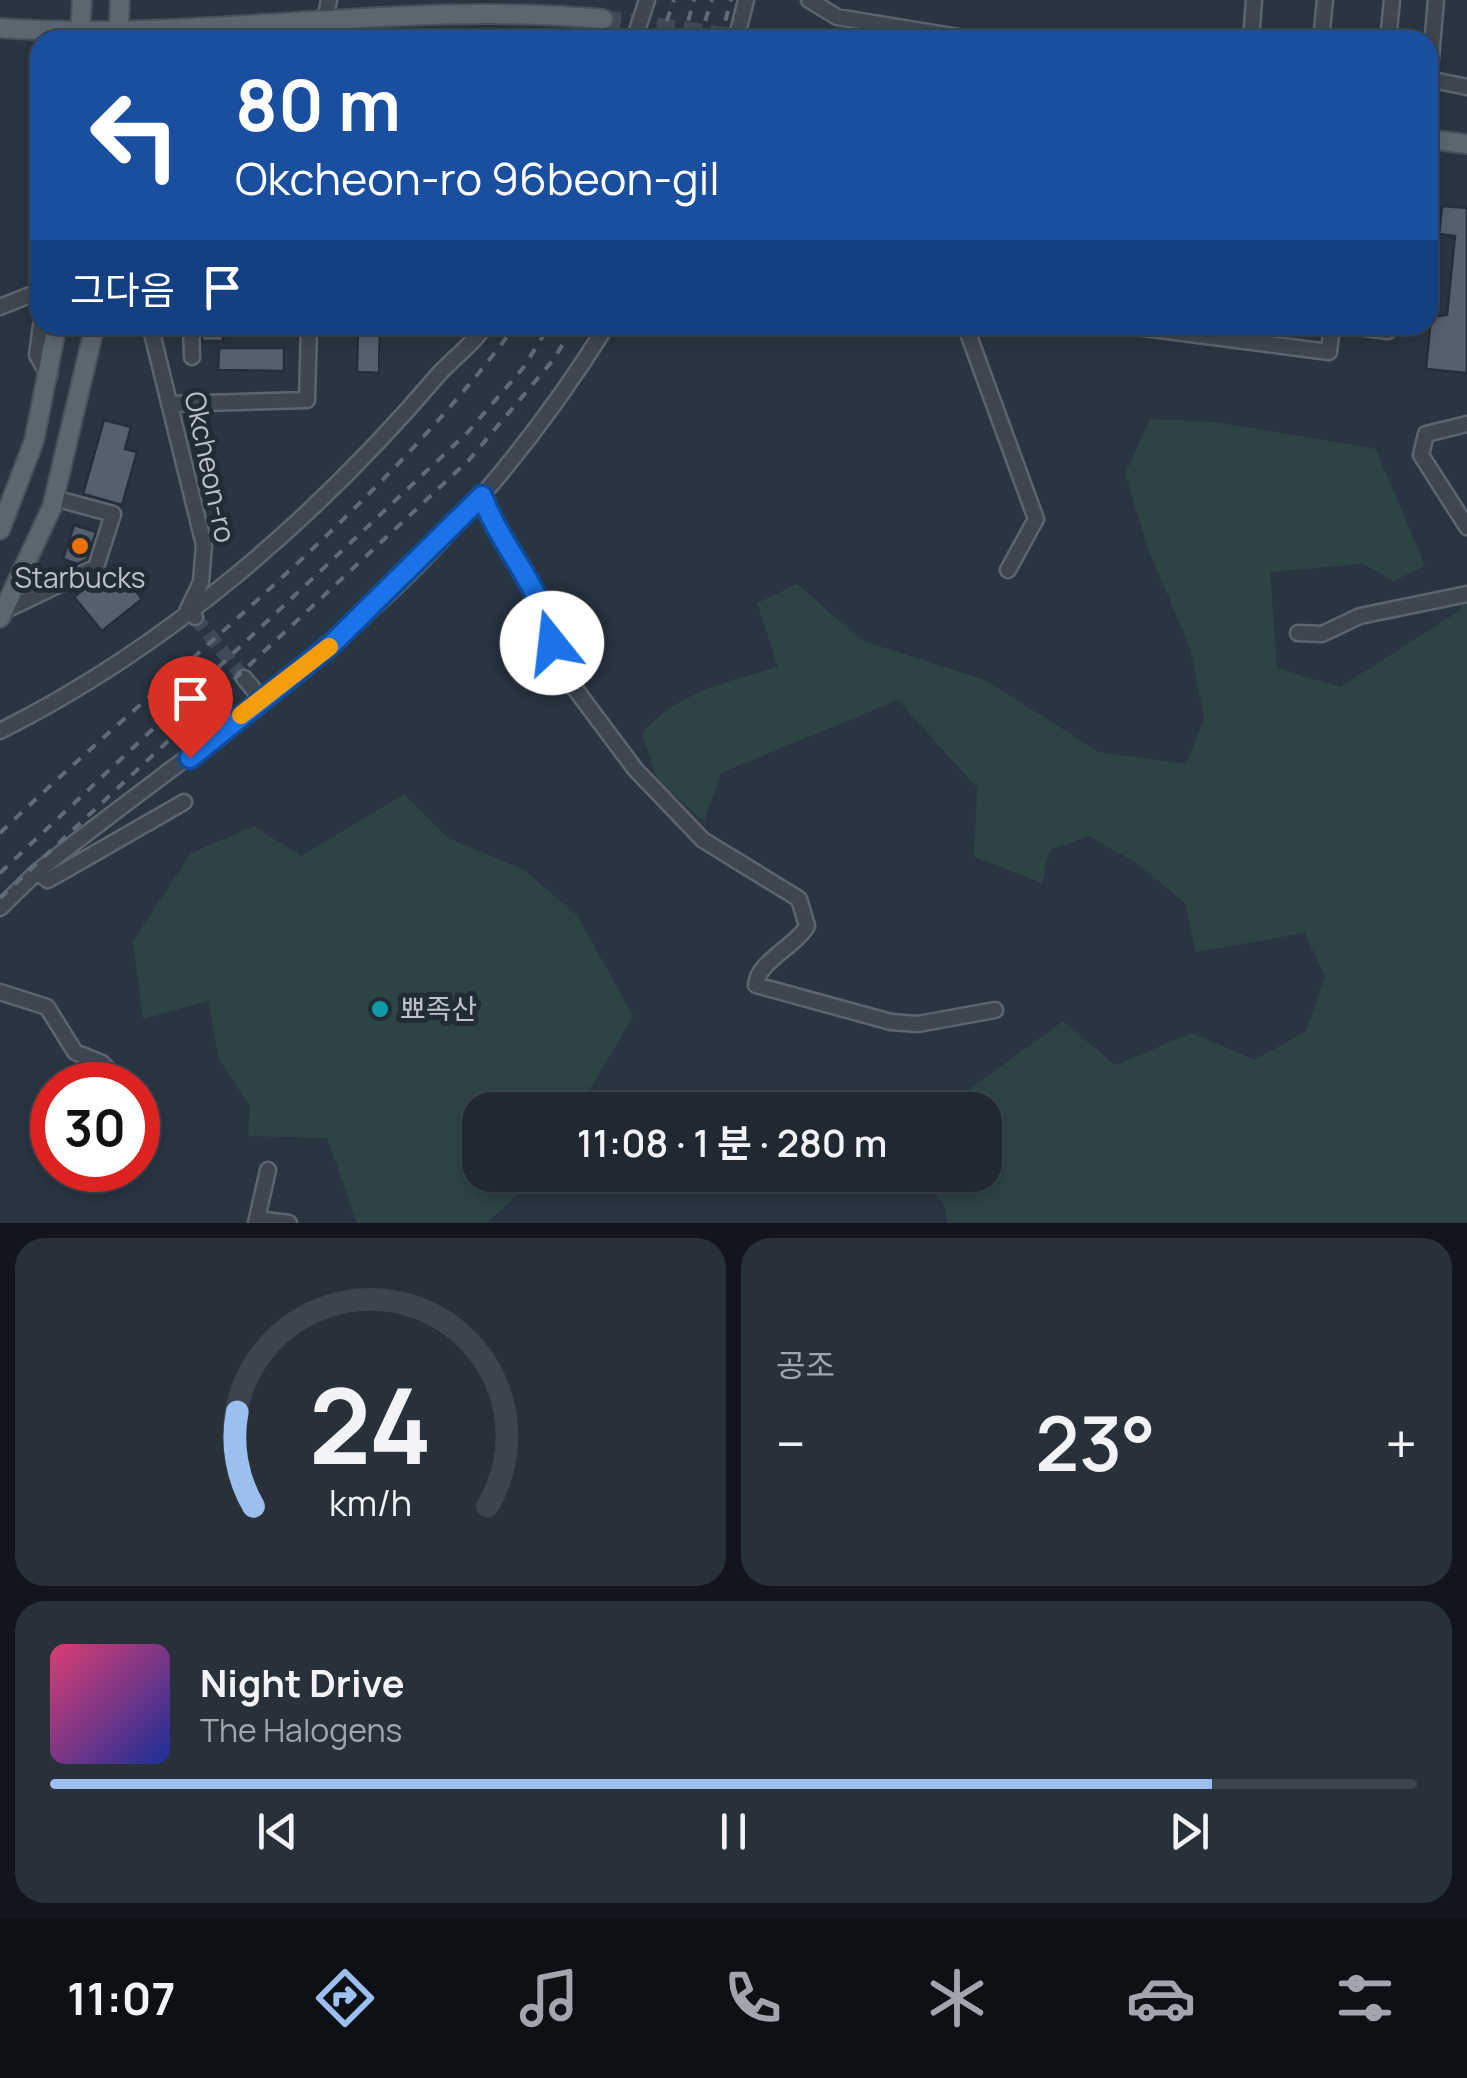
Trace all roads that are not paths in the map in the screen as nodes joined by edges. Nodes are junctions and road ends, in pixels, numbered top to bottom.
1 (82, 0) edge
2 (120, 0) edge
3 (647, 0) edge
4 (746, 0) edge
5 (810, 0) edge
6 (1254, 0) edge
7 (1324, 0) edge
8 (1392, 0) edge
9 (1436, 0) edge
10 (327, 7) edge
11 (603, 19) tunnel mouth
12 (0, 28) edge
13 (80, 30) edge
14 (118, 30) edge
15 (242, 30) edge
16 (637, 30) edge
17 (738, 30) edge
18 (916, 30) edge
19 (1251, 30) edge
20 (1322, 30) edge
21 (1389, 30) edge
22 (1433, 30) edge
23 (30, 31) edge
24 (1438, 85) edge
25 (1467, 86) edge
26 (1438, 140) edge
27 (1467, 144) edge
28 (30, 294) edge
29 (0, 307) edge
30 (40, 335) edge
31 (56, 335) edge
32 (93, 335) edge
33 (152, 335) edge
34 (191, 335) edge
35 (310, 335) edge
36 (477, 335) edge
37 (601, 335) edge
38 (968, 335) edge
39 (1198, 335) edge
40 (1331, 335) edge
41 (192, 358) dead end
42 (50, 377) junction
43 (169, 404) junction
44 (1467, 424) edge
45 (482, 496) junction
46 (54, 498) junction
47 (1467, 527) edge
48 (0, 530) edge
49 (1008, 570) dead end
50 (1467, 594) edge
51 (192, 613) junction
52 (2, 614) edge
53 (1298, 634) dead end
54 (244, 678) tunnel mouth
55 (260, 698) junction
56 (0, 731) edge
57 (184, 802) dead end
58 (37, 872) junction
59 (0, 908) edge
60 (0, 992) edge
61 (995, 1010) dead end
62 (99, 1062) edge
63 (268, 1170) dead end
64 (256, 1221) edge
65 (289, 1223) edge

1 - 13 main road
2 - 14 main road
3 - 16 street
4 - 17 street
5 - 18 street
6 - 19 street
7 - 20 street
8 - 21 street
9 - 22 street
10 - 11 main road
10 - 15 main road
12 - 23 main road
24 - 25 street
26 - 27 main road
28 - 29 street
30 - 42 street
31 - 42 main road
32 - 46 main road
33 - 43 street, Okcheon-ro
34 - 41 street
35 - 43 street
36 - 51 street
37 - 45 street
38 - 49 street
39 - 40 street
42 - 48 main road
43 - 51 street, Okcheon-ro
44 - 47 street
45 - 55 street
45 - 61 street
46 - 52 main road
46 - 52 street
50 - 53 street
51 - 56 street
54 - 55 street
55 - 58 street
57 - 58 street
58 - 59 street
60 - 62 street
63 - 64 street
64 - 65 street

